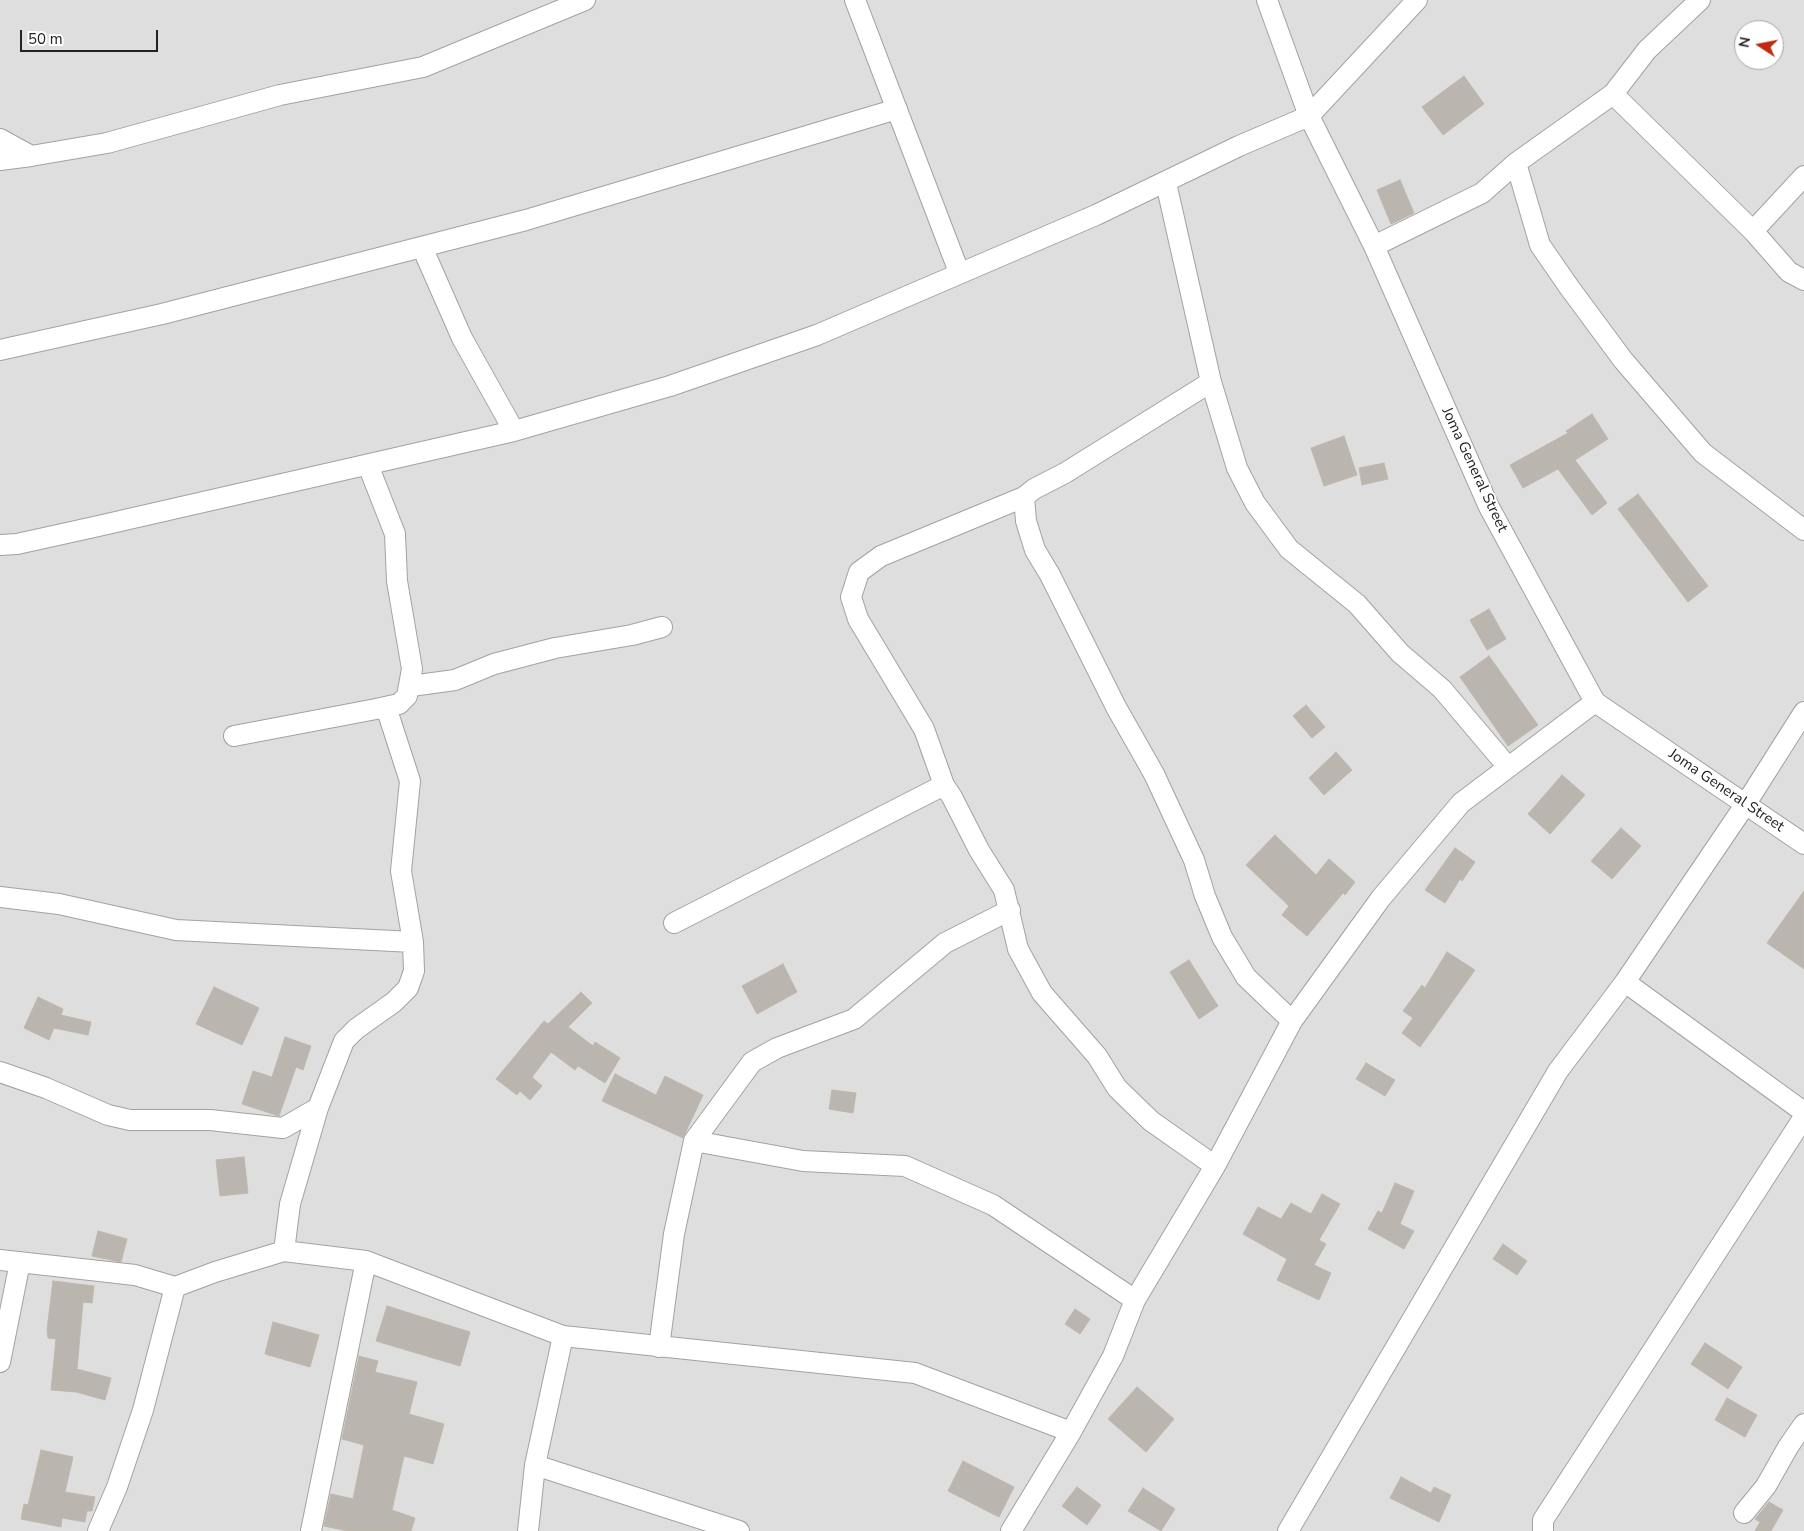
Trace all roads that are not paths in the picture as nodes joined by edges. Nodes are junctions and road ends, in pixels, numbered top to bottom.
1 (584, 0) edge
2 (854, 0) edge
3 (1267, 0) edge
4 (1417, 0) edge
5 (1700, 0) edge
6 (1613, 94) junction
7 (897, 109) junction
8 (1310, 116) junction
9 (0, 139) edge
10 (30, 156) junction
11 (0, 160) edge
12 (1516, 164) junction
13 (1804, 176) edge
14 (1166, 183) junction
15 (1753, 231) junction
16 (1374, 246) junction
17 (422, 247) junction
18 (959, 272) junction
19 (1804, 280) edge
20 (0, 350) edge
21 (1211, 382) junction
22 (514, 431) junction
23 (368, 465) junction
24 (1024, 497) junction
25 (1804, 530) edge
26 (0, 545) edge
27 (662, 627) dead end
28 (411, 686) junction
29 (1595, 702) junction
30 (386, 707) junction
31 (1804, 712) edge
32 (234, 736) dead end
33 (1508, 767) junction
34 (944, 785) junction
35 (1745, 805) junction
36 (1804, 844) edge
37 (0, 898) edge
38 (1010, 910) junction
39 (674, 923) dead end
40 (413, 942) junction
41 (1625, 982) junction
42 (1292, 1021) junction
43 (0, 1072) edge
44 (318, 1108) junction
45 (1804, 1112) edge
46 (1804, 1117) edge
47 (694, 1141) junction
48 (1215, 1166) junction
49 (284, 1251) junction
50 (0, 1260) edge
51 (366, 1261) junction
52 (20, 1262) junction
53 (175, 1287) junction
54 (1135, 1300) junction
55 (563, 1336) junction
56 (659, 1347) junction
57 (0, 1362) edge
58 (1804, 1424) edge
59 (1071, 1432) junction
60 (535, 1465) junction
61 (1744, 1513) dead end
62 (98, 1531) edge
63 (311, 1531) edge
64 (528, 1531) edge
65 (739, 1531) edge
66 (1011, 1531) edge
67 (1288, 1531) edge
68 (1543, 1531) edge

1 - 10 street
2 - 7 street
3 - 8 street, Joma General Street
4 - 8 street
5 - 6 street
6 - 12 street
6 - 15 street
7 - 17 street
7 - 18 street
8 - 14 street
8 - 16 street, Joma General Street
9 - 10 street
10 - 11 street
12 - 16 street
12 - 25 street
13 - 15 street
14 - 18 street
14 - 21 street
15 - 19 street
16 - 29 street, Joma General Street
17 - 20 street
17 - 22 street
18 - 22 street
21 - 24 street
21 - 33 street
22 - 23 street
23 - 26 street
23 - 28 street
24 - 34 street
24 - 42 street
27 - 28 street
28 - 30 street
29 - 33 street
29 - 35 street, Joma General Street
30 - 32 street
30 - 40 street
31 - 35 street
33 - 42 street
34 - 38 street
34 - 39 street
35 - 36 street, Joma General Street
35 - 41 street
37 - 40 street
38 - 47 street
38 - 48 street
40 - 44 street
41 - 45 street
41 - 67 street
42 - 48 street
43 - 44 street
44 - 49 street
46 - 68 street
47 - 54 street
47 - 56 street
48 - 54 street
49 - 51 street
49 - 53 street
50 - 52 street
51 - 55 street
51 - 63 street
52 - 53 street
52 - 57 street
53 - 62 street
54 - 59 street
55 - 56 street
55 - 60 street
56 - 59 street
58 - 61 street
59 - 66 street
60 - 64 street
60 - 65 street

